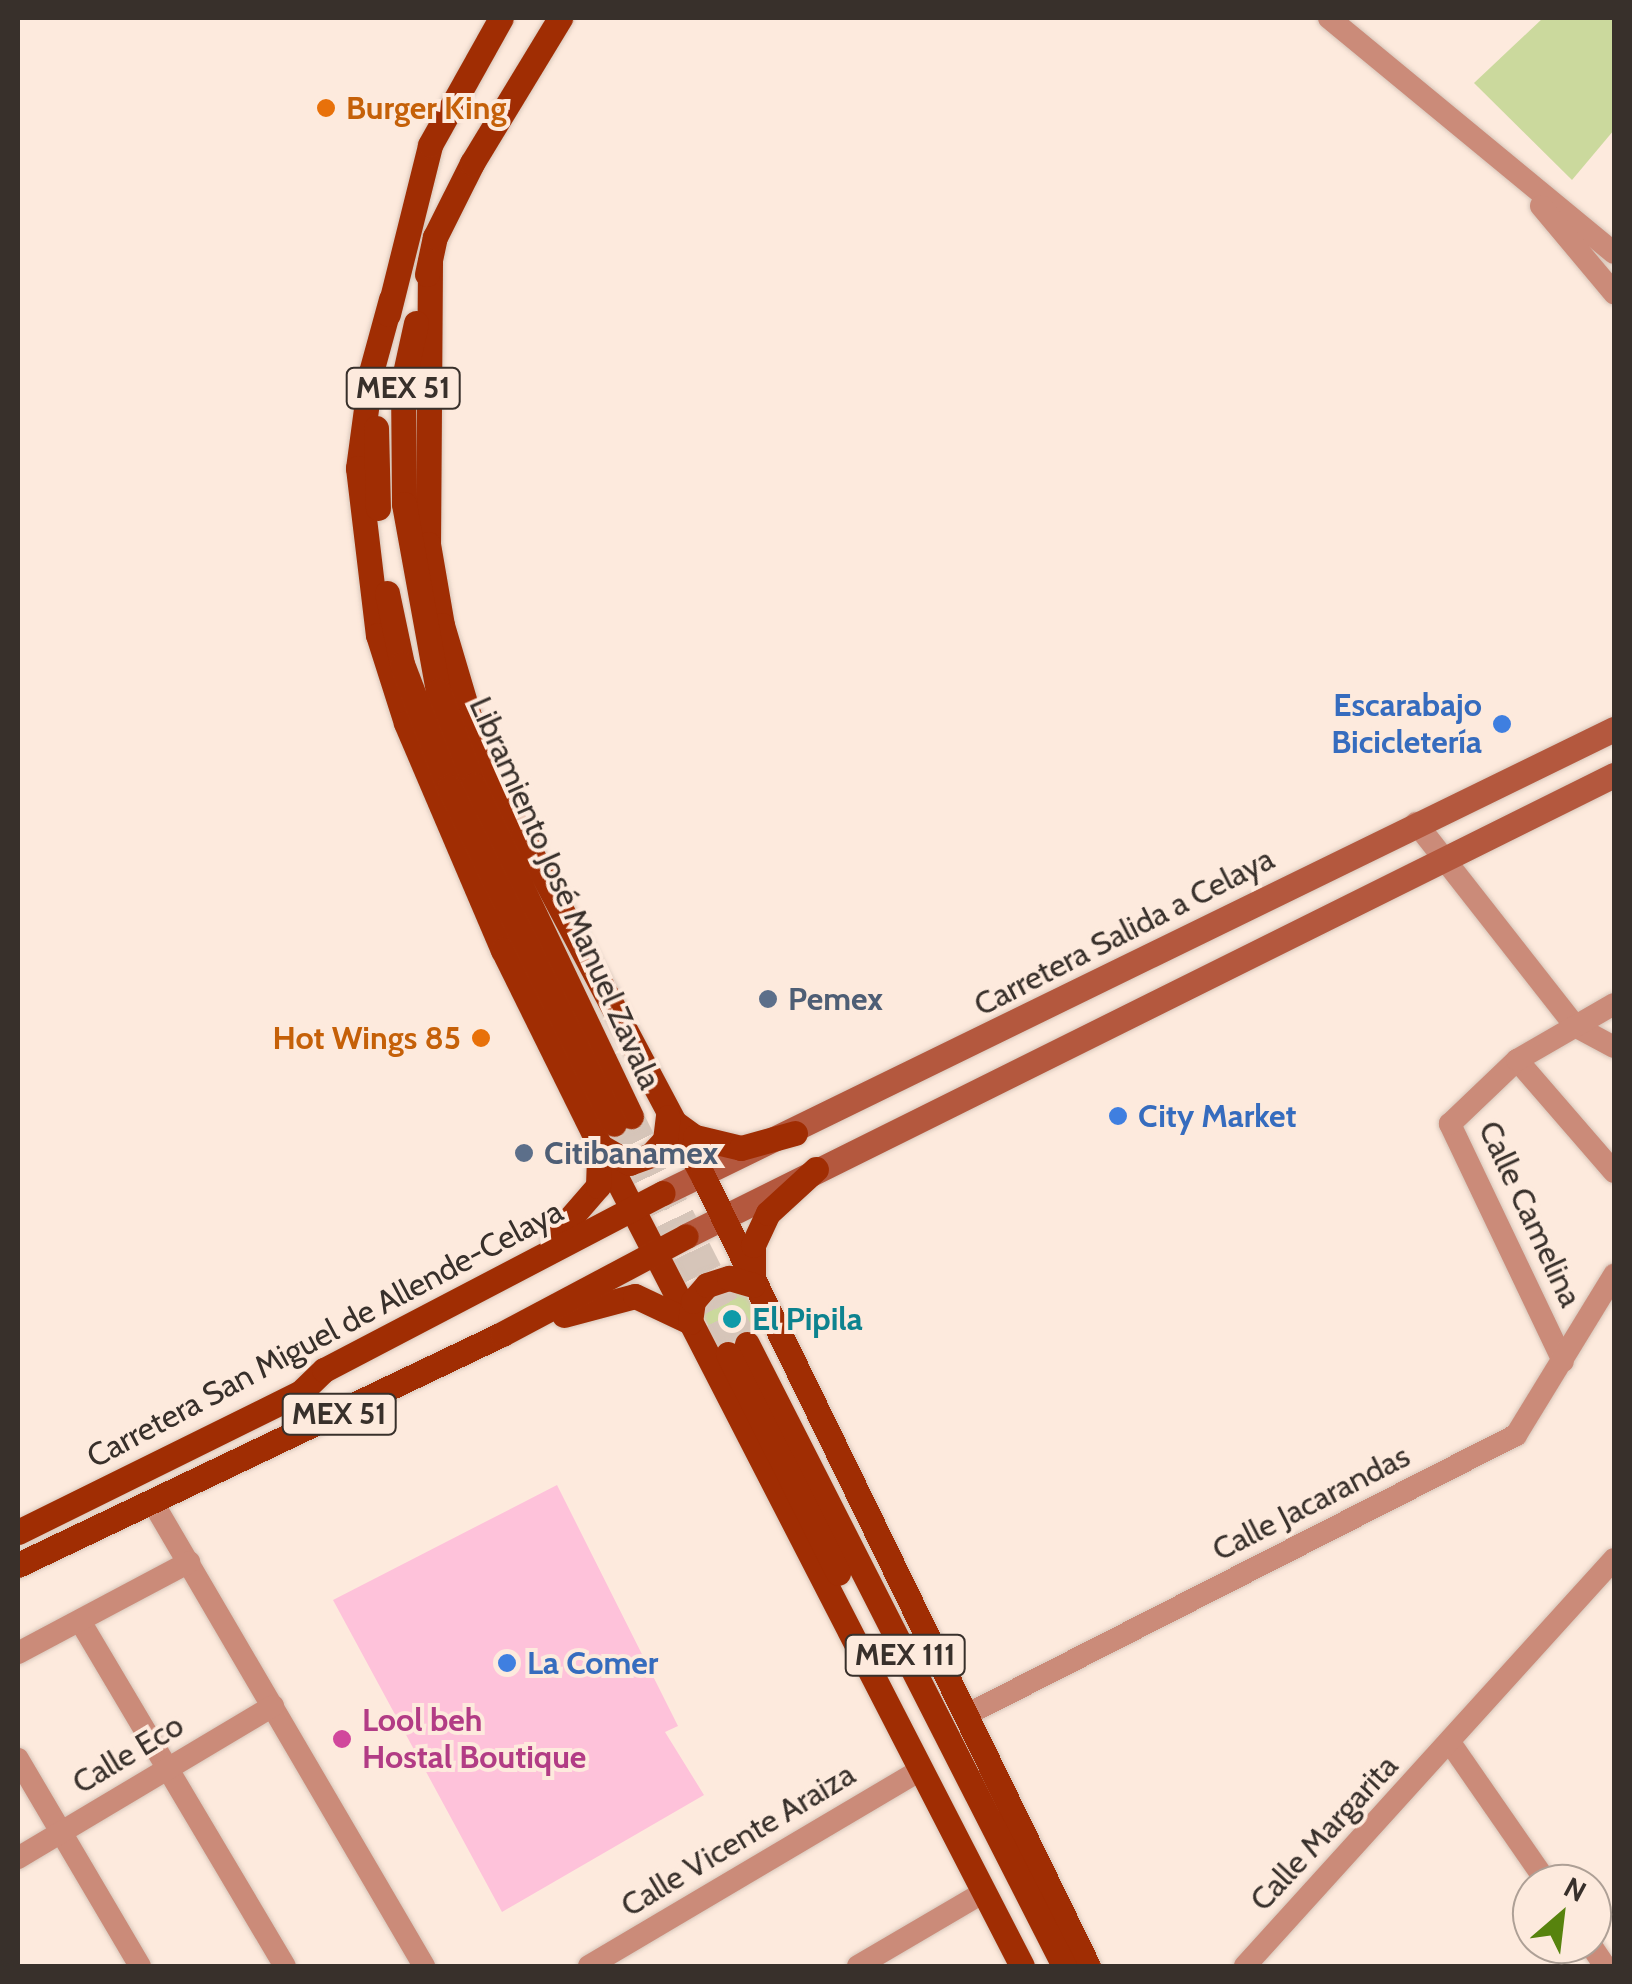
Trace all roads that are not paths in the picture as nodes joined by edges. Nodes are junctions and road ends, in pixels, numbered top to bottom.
1 (501, 18) edge
2 (560, 18) edge
3 (1329, 18) edge
4 (1524, 183) junction
5 (1614, 253) edge
6 (430, 262) junction
7 (1614, 293) edge
8 (391, 299) junction
9 (1614, 729) edge
10 (1614, 775) edge
11 (1416, 823) junction
12 (1441, 857) junction
13 (1252, 904) junction
14 (1274, 944) junction
15 (1614, 1004) edge
16 (1575, 1026) junction
17 (1614, 1047) edge
18 (1517, 1060) junction
19 (668, 1117) junction
20 (796, 1133) junction
21 (600, 1146) junction
22 (816, 1170) junction
23 (1614, 1172) edge
24 (702, 1174) junction
25 (663, 1192) joint
26 (632, 1208) junction
27 (723, 1218) junction
28 (655, 1253) junction
29 (502, 1274) junction
30 (1614, 1275) edge
31 (753, 1285) junction
32 (690, 1322) junction
33 (502, 1334) junction
34 (1563, 1361) junction
35 (152, 1502) junction
36 (18, 1532) edge
37 (1614, 1559) edge
38 (189, 1562) junction
39 (18, 1565) edge
40 (80, 1622) junction
41 (18, 1653) edge
42 (273, 1706) junction
43 (968, 1714) junction
44 (1450, 1744) junction
45 (18, 1759) edge
46 (168, 1769) junction
47 (921, 1770) junction
48 (61, 1832) junction
49 (18, 1858) edge
50 (1534, 1864) edge
51 (984, 1892) junction
52 (140, 1966) edge
53 (285, 1966) edge
54 (424, 1966) edge
55 (589, 1966) edge
56 (858, 1966) edge
57 (1022, 1966) edge
58 (1037, 1966) edge
59 (1064, 1966) edge
60 (1088, 1966) edge
61 (1244, 1966) edge

1 - 8 main road, Libramiento José Manuel Zavala / MEX 51
2 - 6 main road, Libramiento José Manuel Zavala / MEX 51
3 - 4 street
4 - 5 street
4 - 7 street
6 - 8 main road, Libramiento José Manuel Zavala / MEX 51
6 - 19 main road
8 - 21 main road
9 - 11 main road, Carretera Salida a Celaya / MEX 51
10 - 12 main road, MEX 51
11 - 12 street
11 - 13 main road, Carretera Salida a Celaya / MEX 51
12 - 14 main road, MEX 51
12 - 16 street
13 - 14 main road
13 - 20 main road, Carretera Salida a Celaya / MEX 51
14 - 22 main road, MEX 51
15 - 16 street
16 - 17 street
16 - 18 street
18 - 23 street
18 - 34 street, Calle Camelina
19 - 20 main road
19 - 21 main road
19 - 24 main road
20 - 24 main road, Carretera Salida a Celaya / MEX 51
21 - 26 main road
21 - 29 main road
22 - 27 main road, MEX 51
22 - 31 main road
24 - 25 main road, Carretera Salida a Celaya / MEX 51
24 - 27 main road
25 - 26 main road, Carretera San Miguel de Allende-Celaya / MEX 51
26 - 28 main road
26 - 29 main road, Carretera San Miguel de Allende-Celaya / MEX 51
27 - 28 main road, MEX 51
27 - 31 main road
28 - 32 main road
28 - 33 main road, MEX 51
29 - 36 main road, Carretera San Miguel de Allende-Celaya / MEX 51
30 - 34 street, Calle Jacarandas
31 - 32 main road
31 - 43 main road
32 - 33 main road
32 - 47 main road
33 - 35 main road, MEX 51
34 - 43 street, Calle Jacarandas
35 - 38 street
35 - 39 main road, MEX 51
37 - 44 street, Calle Margarita
38 - 40 street
38 - 42 street
40 - 41 street
40 - 46 street
42 - 46 street, Calle Eco
42 - 54 street
43 - 60 main road
44 - 50 street
44 - 61 street, Calle Margarita
45 - 48 street
46 - 48 street, Calle Eco
46 - 53 street
47 - 51 main road
47 - 55 street, Calle Vicente Araiza
48 - 49 street, Calle Eco
48 - 52 street
51 - 56 street
51 - 57 main road
58 - 59 main road, MEX 111

